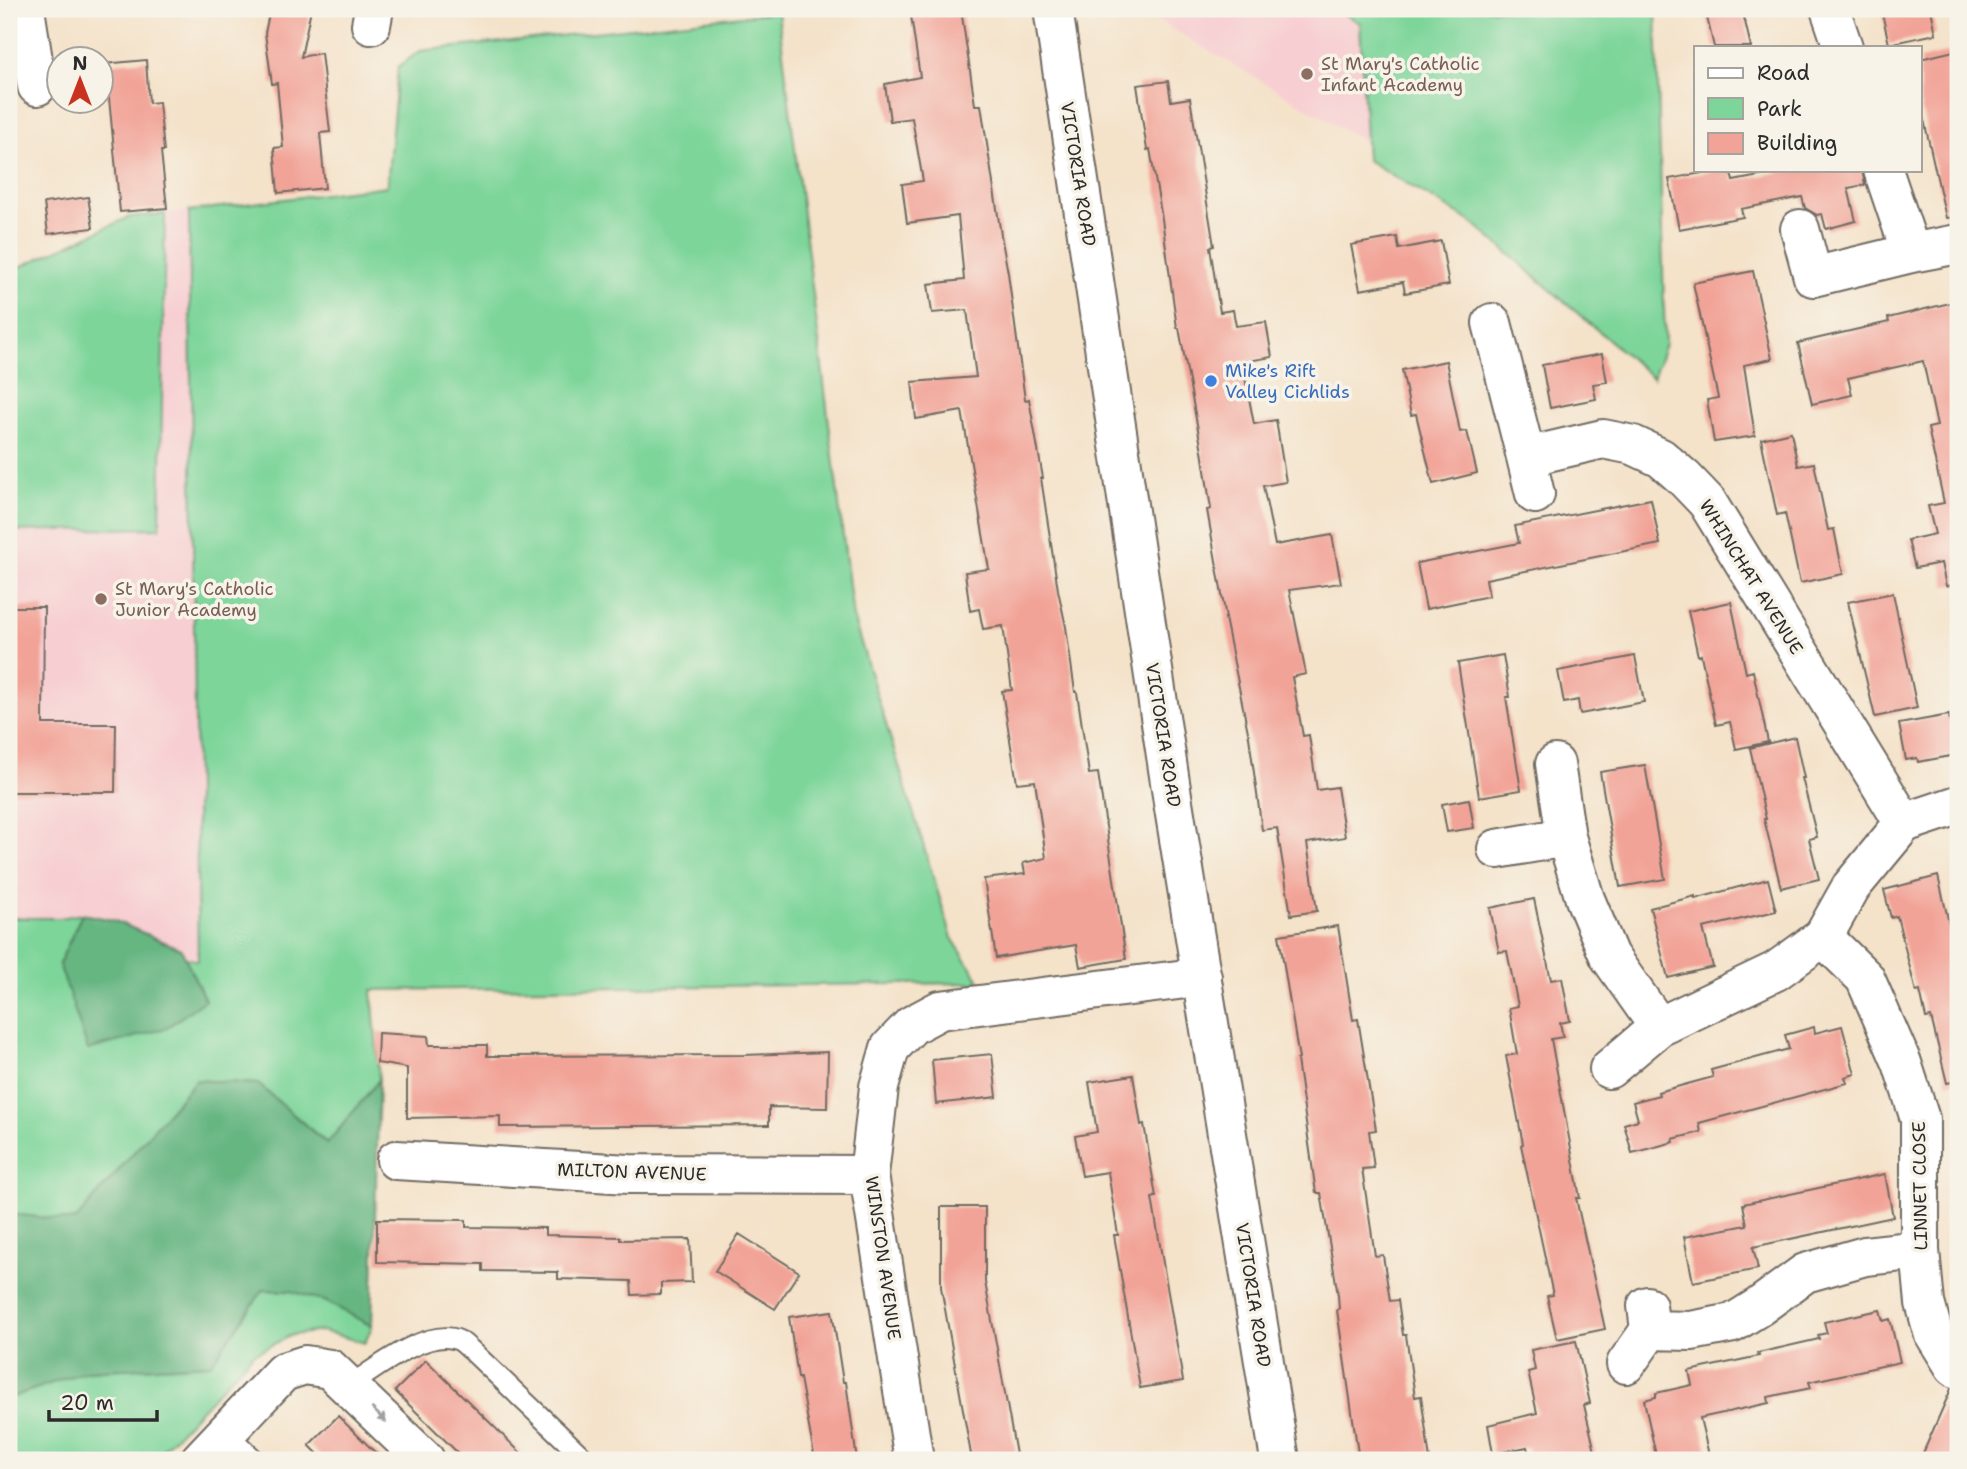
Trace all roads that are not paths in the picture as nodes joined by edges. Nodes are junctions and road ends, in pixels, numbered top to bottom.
1 (1053, 9) edge
2 (1830, 9) edge
3 (21, 25) edge
4 (1843, 46) edge
5 (37, 86) dead end
6 (1884, 172) edge
7 (1800, 229) dead end
8 (1958, 244) edge
9 (1911, 253) junction
10 (1492, 323) dead end
11 (1526, 457) junction
12 (1535, 494) dead end
13 (1555, 764) dead end
14 (1958, 806) edge
15 (1905, 824) junction
16 (1566, 837) junction
17 (1497, 849) dead end
18 (1823, 937) junction
19 (1202, 977) junction
20 (1659, 1027) junction
21 (1609, 1069) dead end
22 (396, 1160) dead end
23 (869, 1175) junction
24 (1920, 1250) junction
25 (1626, 1364) dead end
26 (1958, 1369) edge
27 (349, 1386) junction
28 (226, 1433) junction
29 (200, 1460) edge
30 (255, 1460) edge
31 (425, 1460) edge
32 (586, 1460) edge
33 (914, 1460) edge
34 (1280, 1460) edge

1 - 19 street, VICTORIA ROAD
2 - 4 street
3 - 5 street
6 - 9 street
7 - 9 street
8 - 9 street
10 - 11 street
11 - 12 street
11 - 15 street, WHINCHAT AVENUE
13 - 16 street
14 - 15 street
15 - 18 street
16 - 17 street
16 - 20 street
18 - 20 street
18 - 24 street, LINNET CLOSE
19 - 23 street, WINSTON AVENUE
19 - 34 street, VICTORIA ROAD
20 - 21 street
22 - 23 street, MILTON AVENUE
23 - 33 street, WINSTON AVENUE
24 - 25 street
24 - 26 street, LINNET CLOSE
27 - 28 street
27 -> 31 street
27 - 32 lane
28 - 29 street
28 - 30 lane

